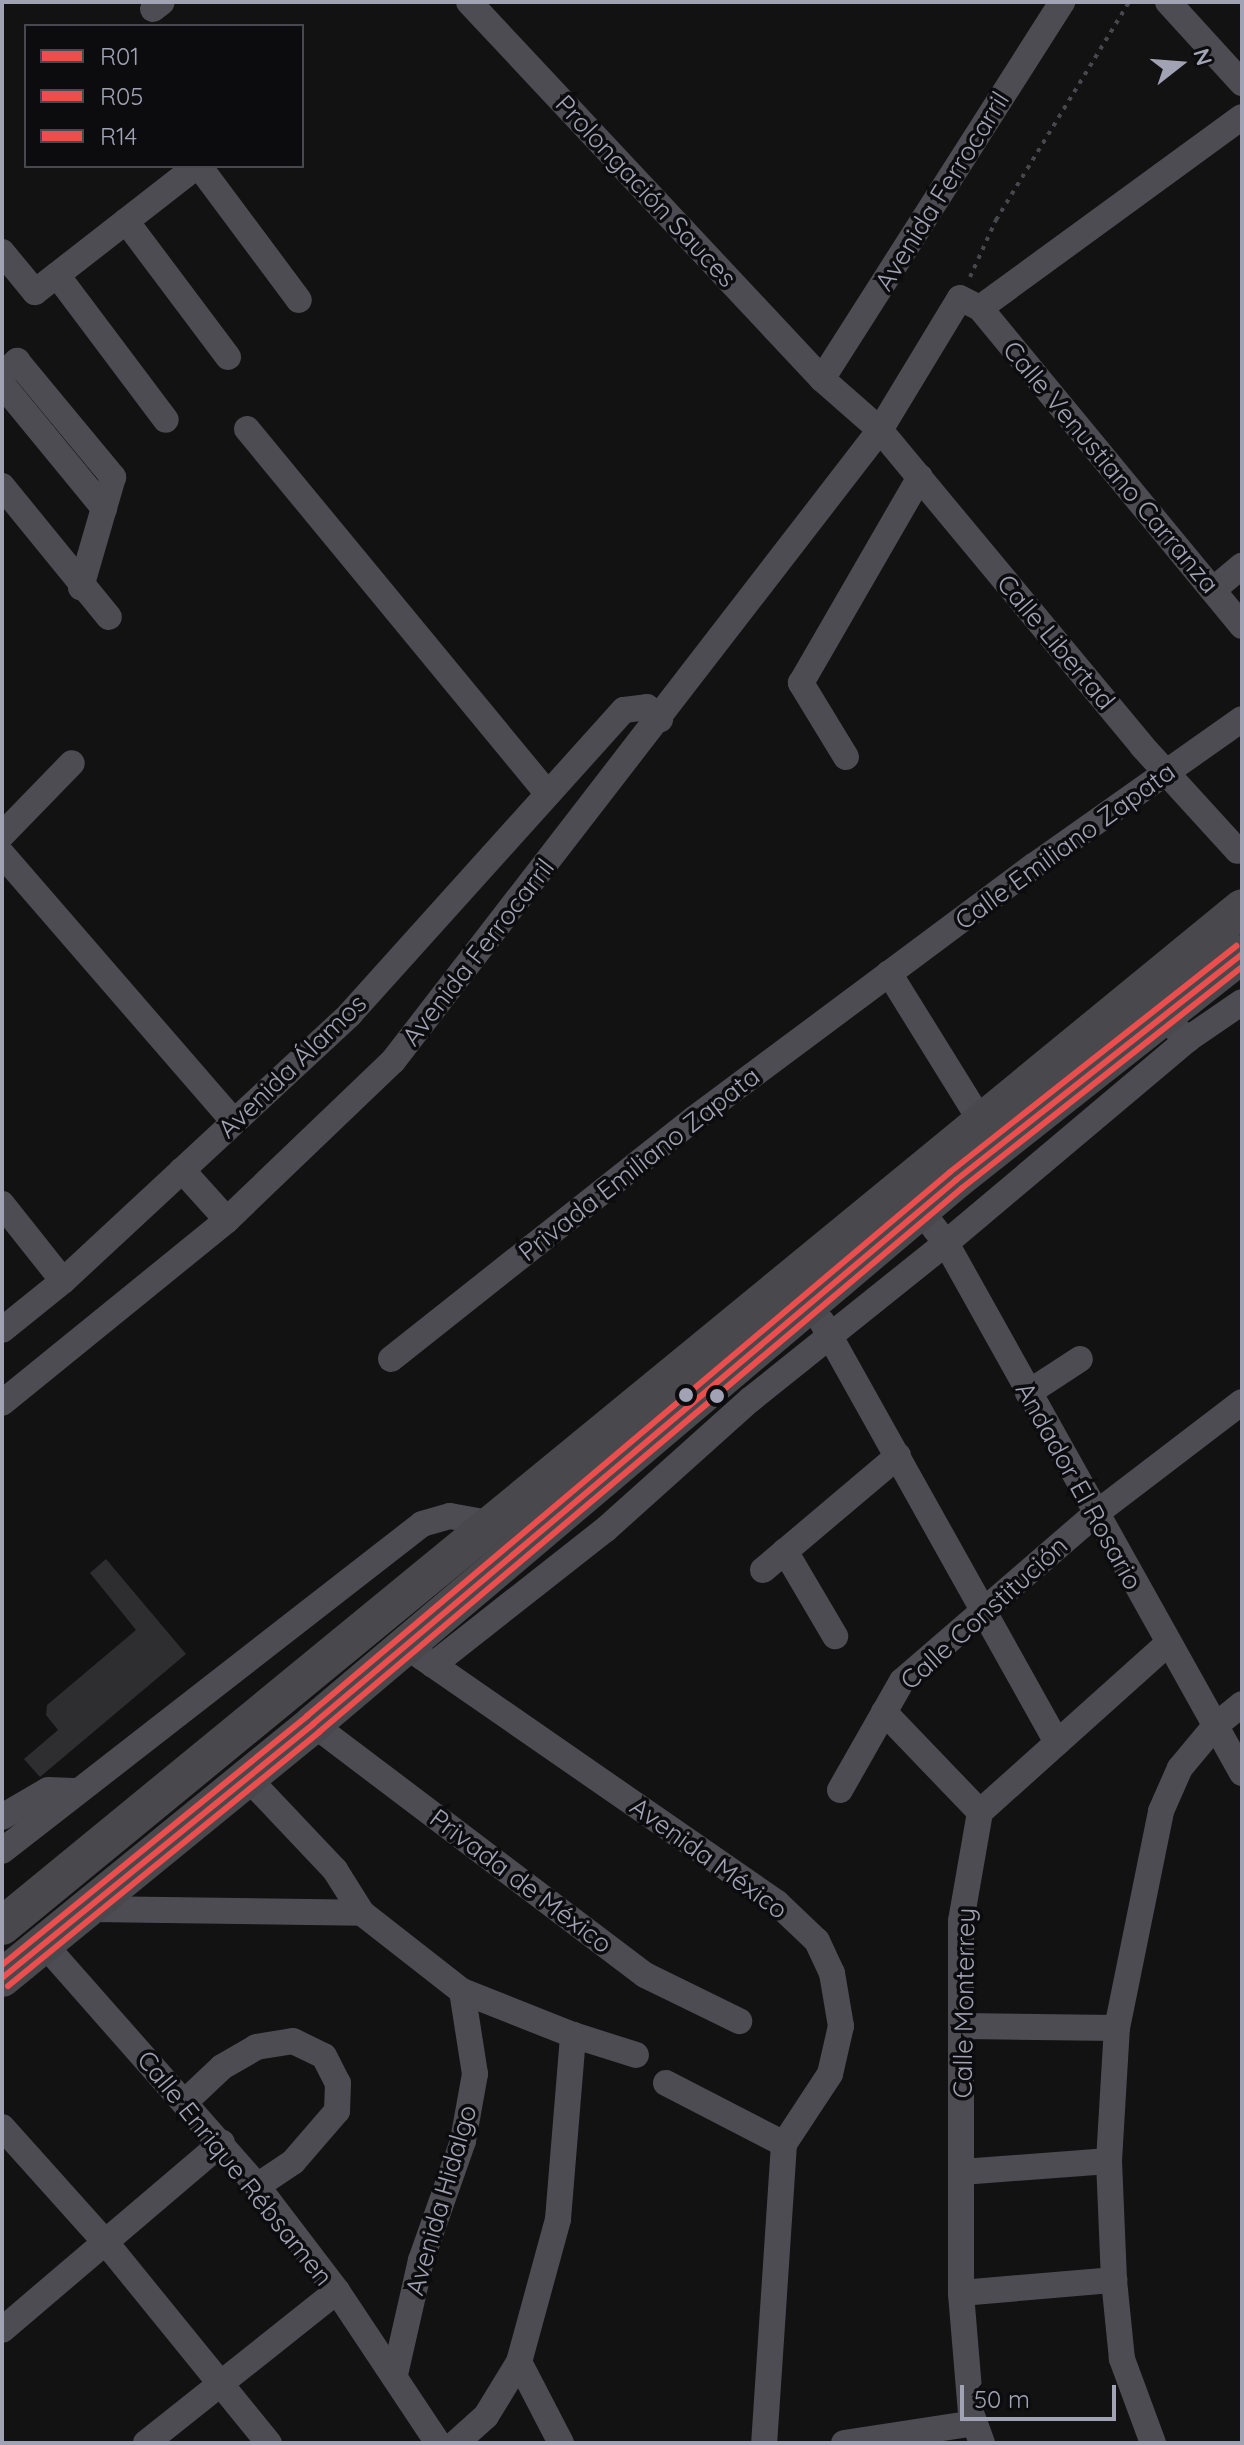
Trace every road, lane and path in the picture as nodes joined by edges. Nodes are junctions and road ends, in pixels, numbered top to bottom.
1 (469, 2) edge
2 (1062, 2) edge
3 (1129, 2) edge
4 (1168, 2) edge
5 (1242, 83) edge
6 (1242, 117) edge
7 (195, 168) edge
8 (200, 168) edge
9 (126, 221) junction
10 (2, 252) edge
11 (57, 275) junction
12 (299, 300) dead end
13 (970, 303) junction
14 (228, 357) dead end
15 (2, 375) edge
16 (822, 379) junction
17 (2, 384) edge
18 (166, 420) dead end
19 (247, 429) dead end
20 (880, 430) junction
21 (920, 477) junction
22 (5, 498) edge
23 (104, 508) junction
24 (1242, 566) edge
25 (81, 587) junction
26 (1213, 590) junction
27 (109, 617) dead end
28 (1242, 626) edge
29 (660, 719) junction
30 (1242, 719) edge
31 (846, 757) dead end
32 (72, 763) dead end
33 (1167, 773) junction
34 (554, 786) junction
35 (2, 835) edge
36 (1238, 851) dead end
37 (2, 854) edge
38 (1242, 908) edge
39 (1242, 954) edge
40 (889, 973) junction
41 (1242, 1002) edge
42 (1175, 1028) junction
43 (234, 1122) junction
44 (982, 1123) junction
45 (182, 1170) junction
46 (2, 1204) edge
47 (921, 1211) junction
48 (227, 1220) junction
49 (946, 1243) junction
50 (63, 1281) junction
51 (821, 1320) junction
52 (2, 1330) edge
53 (391, 1359) dead end
54 (1080, 1359) dead end
55 (1028, 1393) junction
56 (1242, 1402) edge
57 (2, 1403) edge
58 (898, 1456) junction
59 (1094, 1515) junction
60 (494, 1524) junction
61 (785, 1551) junction
62 (763, 1570) dead end
63 (986, 1610) junction
64 (835, 1636) dead end
65 (1167, 1644) junction
66 (419, 1655) junction
67 (1242, 1704) edge
68 (884, 1712) junction
69 (313, 1724) junction
70 (1215, 1726) junction
71 (1057, 1743) junction
72 (1242, 1773) edge
73 (248, 1778) junction
74 (840, 1790) dead end
75 (74, 1791) junction
76 (980, 1812) junction
77 (2, 1817) edge
78 (2, 1851) edge
79 (91, 1909) junction
80 (362, 1913) junction
81 (2, 1926) edge
82 (44, 1944) junction
83 (2, 1978) edge
84 (462, 1991) junction
85 (739, 2021) dead end
86 (963, 2026) junction
87 (1117, 2028) junction
88 (573, 2035) junction
89 (636, 2055) dead end
90 (666, 2083) dead end
91 (185, 2102) junction
92 (2, 2127) edge
93 (222, 2143) junction
94 (784, 2144) junction
95 (1109, 2161) junction
96 (962, 2172) junction
97 (257, 2186) junction
98 (107, 2244) junction
99 (1114, 2280) junction
100 (337, 2291) junction
101 (961, 2293) junction
102 (2, 2330) edge
103 (519, 2362) junction
104 (395, 2374) junction
105 (220, 2385) junction
106 (978, 2433) edge
107 (146, 2443) edge
108 (269, 2443) edge
109 (438, 2443) edge
110 (456, 2443) edge
111 (561, 2443) edge
112 (764, 2443) edge
113 (844, 2443) edge
114 (1153, 2443) edge

1 - 16 street, Prolongación Sauces
2 - 16 street, Avenida Ferrocarril
3 - 13 path
4 - 5 street
6 - 13 street
7 - 9 street
8 - 12 street
9 - 11 street
9 - 14 street
10 - 11 street
11 - 18 street
13 - 20 street, Avenida Ferrocarril
13 - 26 street, Calle Venustiano Carranza
15 - 23 street
16 - 20 street, Prolongación Sauces
17 - 23 street
19 - 34 street
20 - 21 street, Calle Libertad
20 - 29 street, Avenida Ferrocarril
21 - 31 street
21 - 33 street, Calle Libertad
22 - 25 street
23 - 25 street
24 - 26 street
25 - 27 street
26 - 28 street, Calle Venustiano Carranza
29 - 34 street, Avenida Álamos
29 - 48 street, Avenida Ferrocarril
30 - 33 street, Calle Emiliano Zapata
32 - 35 street
33 - 36 street, Calle Libertad
33 - 40 street, Calle Emiliano Zapata
34 - 43 street, Avenida Álamos
37 - 43 street
38 - 44 highway
39 - 42 highway
40 - 44 street
40 - 53 street, Privada Emiliano Zapata
41 - 42 street
42 - 47 highway
42 - 49 street
43 - 45 street, Avenida Álamos
44 - 60 highway
45 - 48 street
45 - 50 street, Avenida Álamos
46 - 50 street
47 - 49 street, Andador El Rosario
47 - 51 highway
48 - 57 street, Avenida Ferrocarril
49 - 51 street
49 - 55 street, Andador El Rosario
50 - 52 street, Avenida Álamos
51 - 58 street
51 - 66 highway
54 - 55 street
55 - 59 street, Andador El Rosario
56 - 59 street, Calle Constitución
58 - 61 street
58 - 63 street
59 - 63 street, Calle Constitución
59 - 65 street, Andador El Rosario
60 - 75 street
60 - 81 highway
61 - 62 street
61 - 64 street
63 - 68 street, Calle Constitución
63 - 71 street
65 - 70 street, Andador El Rosario
65 - 71 street
66 - 69 highway
66 - 94 street, Avenida México
67 - 70 street
68 - 74 street, Calle Constitución
68 - 76 street
69 - 73 highway
69 - 85 street, Privada de México
70 - 72 street, Andador El Rosario
70 - 87 street
71 - 76 street
73 - 79 highway
73 - 80 street
75 - 77 street
75 - 78 street
76 - 86 street, Calle Monterrey
79 - 80 street
79 - 82 highway
80 - 84 street
82 - 83 highway
82 - 91 street, Calle Enrique Rébsamen
84 - 88 street
84 - 104 street, Avenida Hidalgo
86 - 87 street
86 - 96 street, Calle Monterrey
87 - 95 street
88 - 89 street
88 - 103 street
90 - 94 street
91 - 93 street, Calle Enrique Rébsamen
91 - 97 street
92 - 98 street
93 - 97 street, Calle Enrique Rébsamen
93 - 98 street
94 - 112 street, Avenida México
95 - 96 street
95 - 99 street
96 - 101 street, Calle Monterrey
97 - 100 street, Calle Enrique Rébsamen
98 - 102 street
98 - 105 street
99 - 101 street
99 - 114 street
100 - 104 street, Calle Enrique Rébsamen
100 - 105 street
101 - 106 street, Calle Monterrey
103 - 110 street
103 - 111 street
104 - 109 street, Calle Enrique Rébsamen
105 - 107 street
105 - 108 street
106 - 113 street

